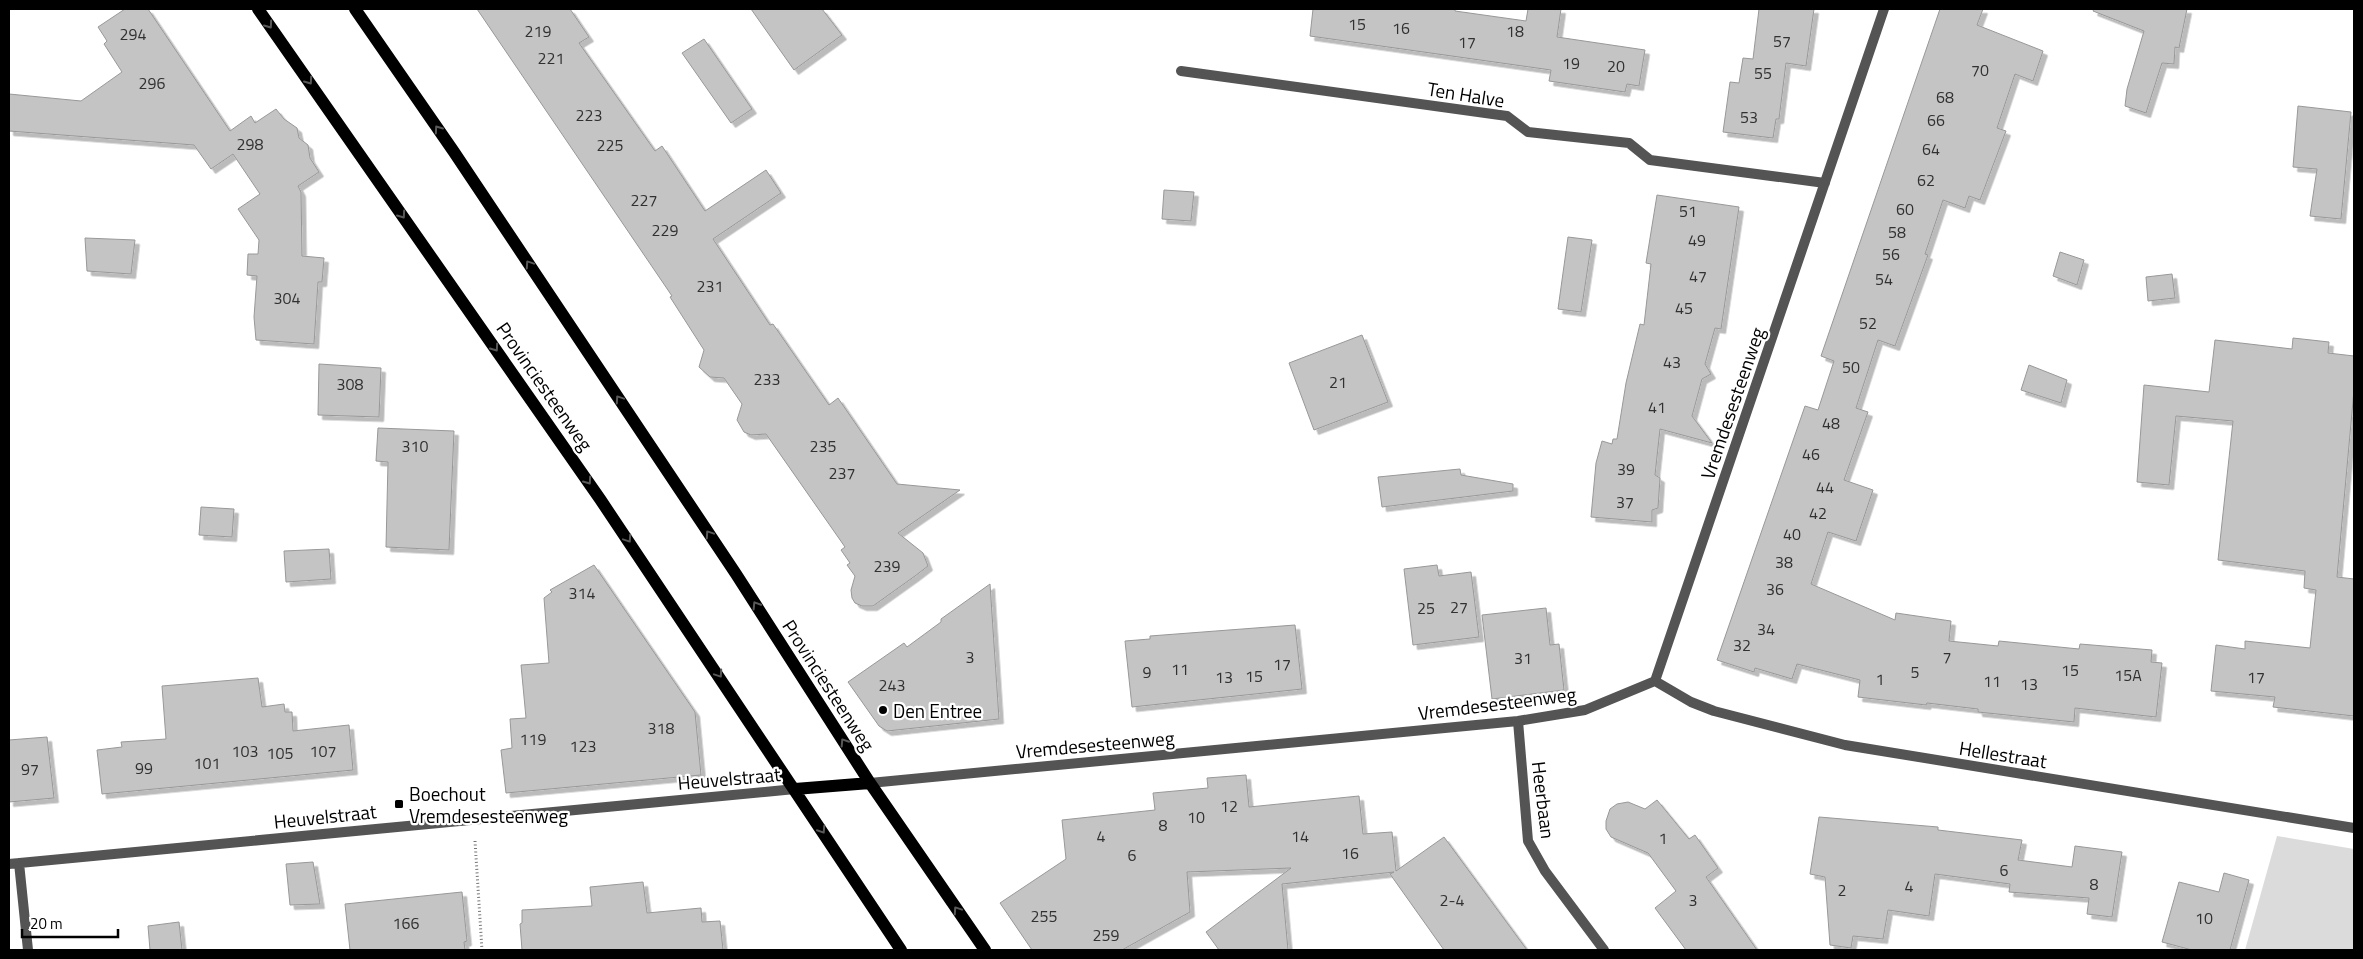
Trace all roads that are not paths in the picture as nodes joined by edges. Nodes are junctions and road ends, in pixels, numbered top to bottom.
1 (258, 9) edge
2 (355, 9) edge
3 (1884, 9) edge
4 (1181, 71) dead end
5 (1824, 183) junction
6 (1655, 681) junction
7 (1518, 721) junction
8 (870, 783) junction
9 (795, 789) junction
10 (2354, 828) edge
11 (14, 864) edge
12 (28, 950) edge
13 (901, 950) edge
14 (984, 950) edge
15 (1604, 950) edge

1 -> 9 main road, Provinciesteenweg
8 -> 2 main road, Provinciesteenweg
3 - 5 street, Vremdesesteenweg
4 - 5 street, Ten Halve
5 - 6 street, Vremdesesteenweg
6 - 7 street, Vremdesesteenweg
6 - 10 street, Hellestraat
7 - 8 street, Vremdesesteenweg
7 - 15 street, Heerbaan
8 - 9 main road
14 -> 8 main road, Provinciesteenweg
9 - 11 street, Heuvelstraat
9 -> 13 main road, Provinciesteenweg
11 - 12 street

